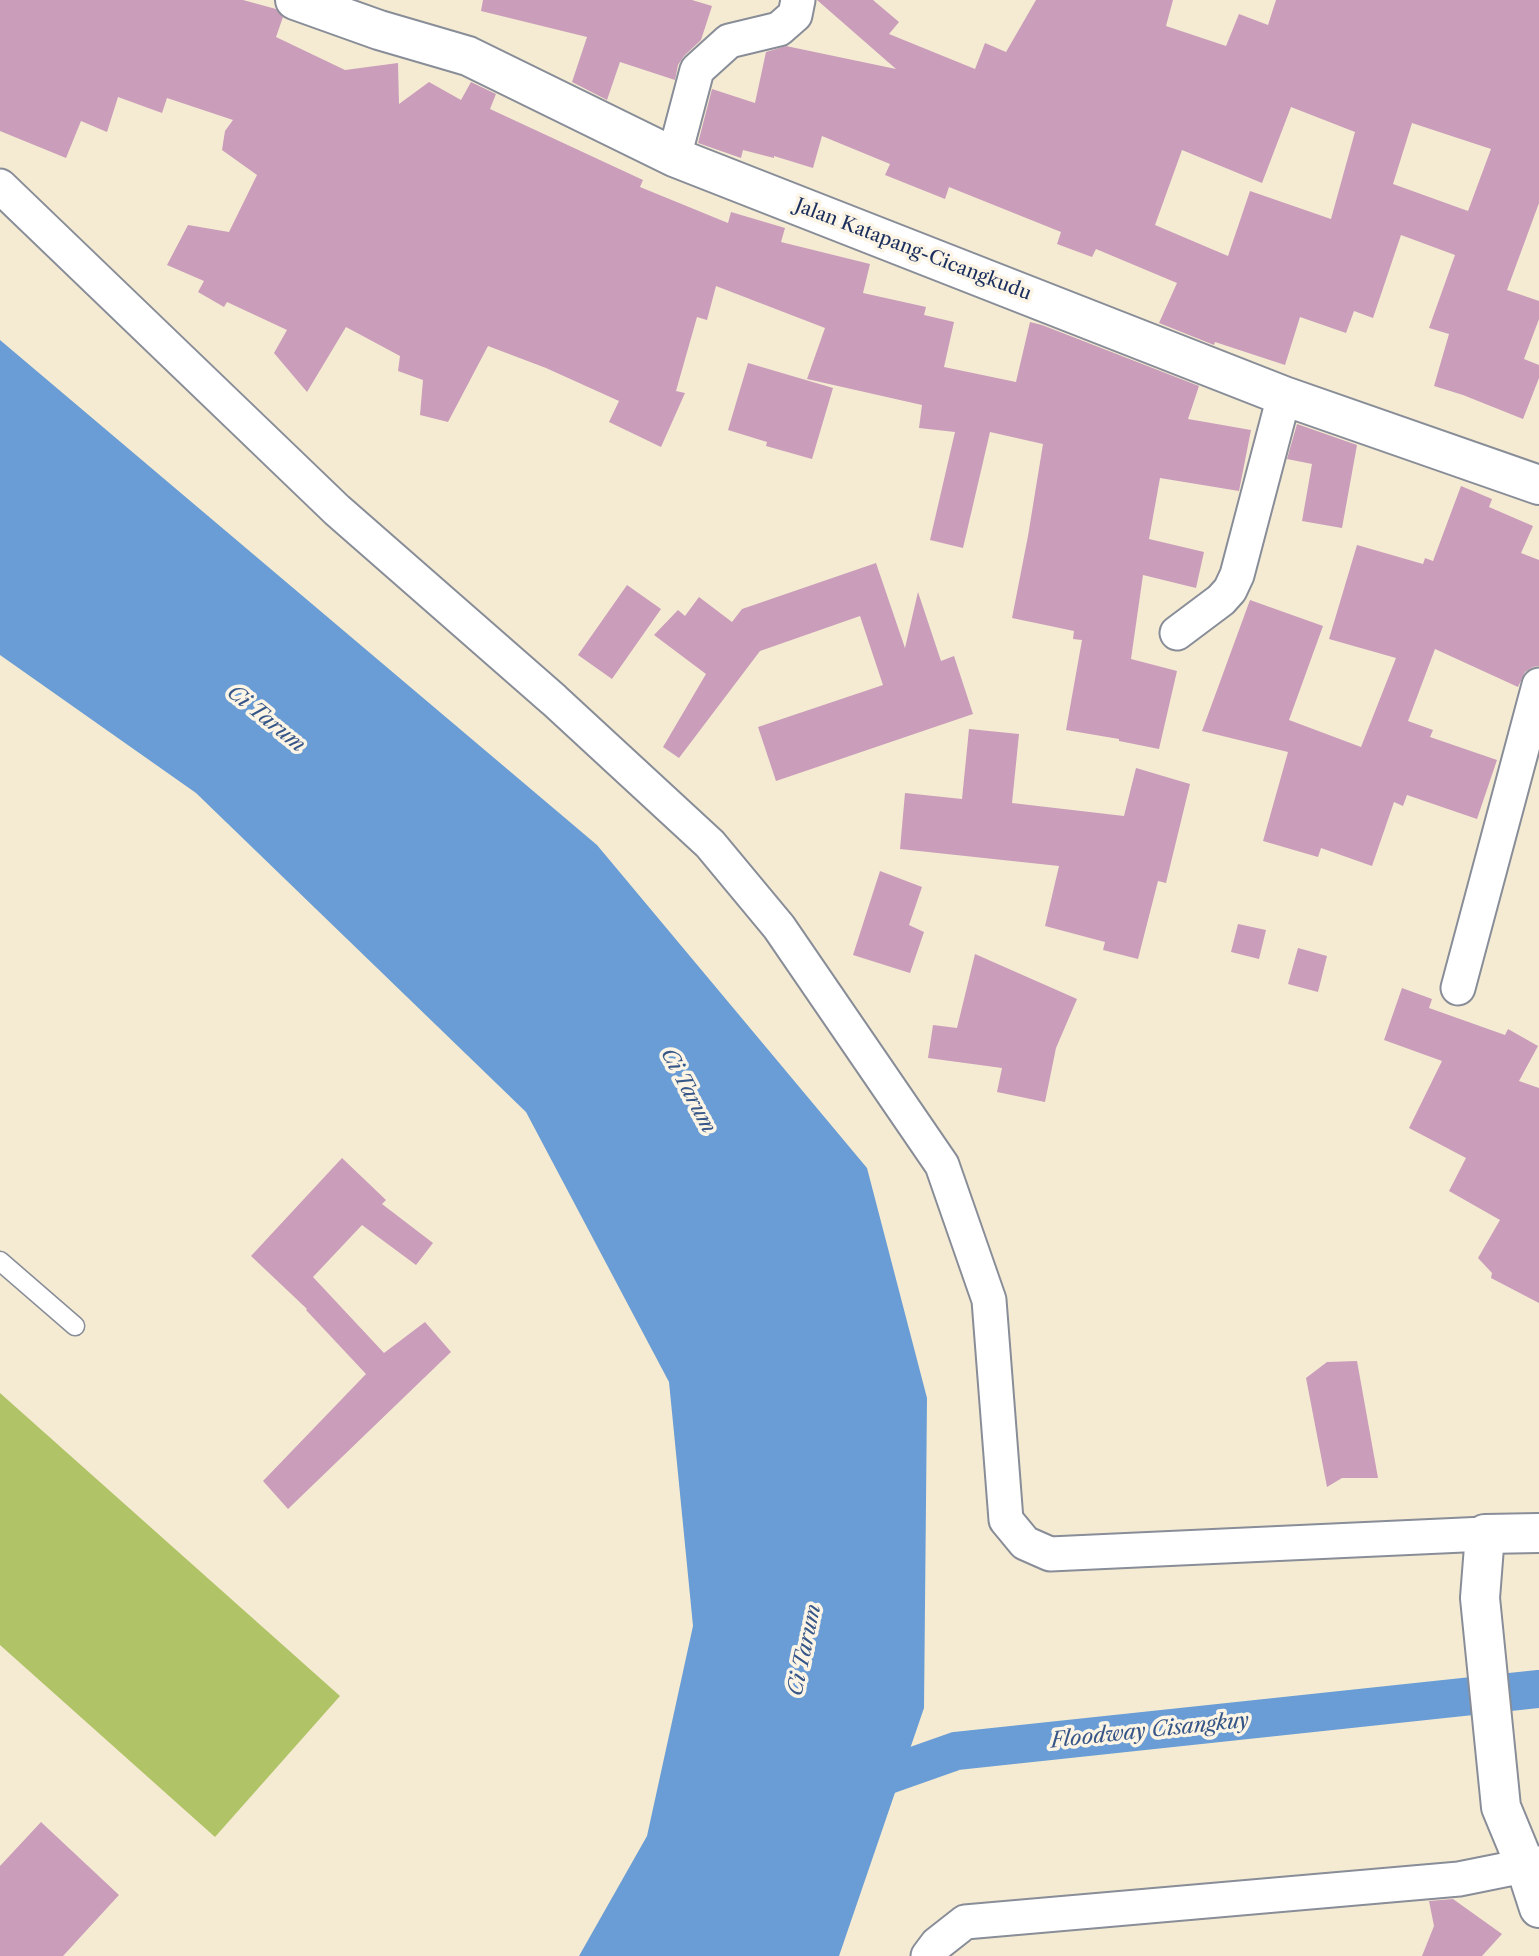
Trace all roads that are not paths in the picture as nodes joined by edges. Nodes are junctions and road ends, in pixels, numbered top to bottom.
1 (295, 0) edge
2 (798, 0) edge
3 (674, 157) junction
4 (0, 186) edge
5 (1284, 396) junction
6 (1539, 485) edge
7 (1177, 633) dead end
8 (1539, 685) edge
9 (1458, 988) dead end
10 (0, 1261) edge
11 (75, 1326) dead end
12 (1539, 1533) edge
13 (1485, 1534) junction
14 (1532, 1863) edge
15 (1539, 1908) edge
16 (928, 1956) edge

1 - 3 street, Jalan Katapang-Cicangkudu
2 - 3 street
3 - 5 street, Jalan Katapang-Cicangkudu
4 - 13 street
5 - 6 street, Jalan Katapang-Cicangkudu
5 - 7 street
8 - 9 street
10 - 11 lane
12 - 13 street
13 - 14 street
14 - 15 street
14 - 16 street

